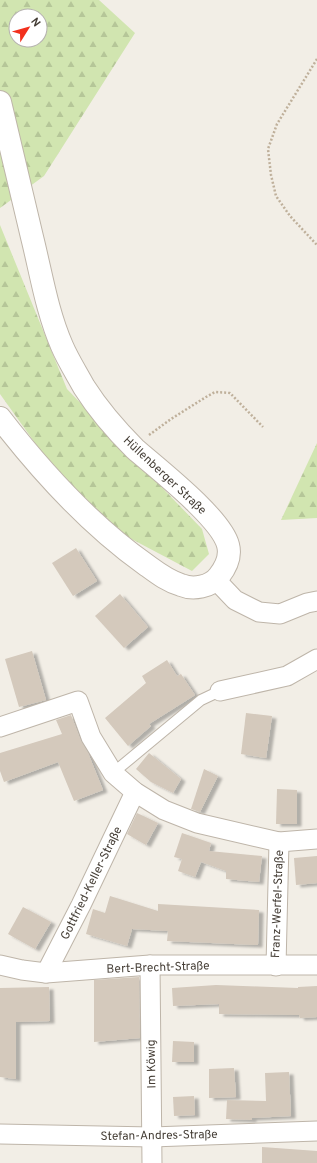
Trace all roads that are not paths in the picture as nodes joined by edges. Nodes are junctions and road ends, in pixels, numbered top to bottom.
1 (0, 102) edge
2 (0, 418) edge
3 (216, 580) junction
4 (317, 601) edge
5 (317, 660) edge
6 (220, 691) joint
7 (0, 727) edge
8 (114, 773) junction
9 (135, 792) junction
10 (317, 839) edge
11 (279, 842) junction
12 (150, 964) junction
13 (0, 965) edge
14 (317, 965) edge
15 (276, 966) junction
16 (46, 973) junction
17 (317, 1131) edge
18 (0, 1134) edge
19 (152, 1136) junction
20 (152, 1163) edge

1 - 3 street, Hüllenberger Straße
2 - 3 street
3 - 4 street
5 - 6 street
6 - 8 lane
7 - 8 street
8 - 9 street
9 - 11 street
9 - 16 street, Gottfried-Keller-Straße
10 - 11 street
11 - 15 street, Franz-Werfel-Straße
12 - 15 street, Bert-Brecht-Straße
12 - 16 street, Bert-Brecht-Straße
12 - 19 street, Im Köwig
13 - 16 street, Bert-Brecht-Straße
14 - 15 street, Bert-Brecht-Straße
17 - 19 street, Stefan-Andres-Straße
18 - 19 street, Stefan-Andres-Straße
19 - 20 street, Im Köwig

